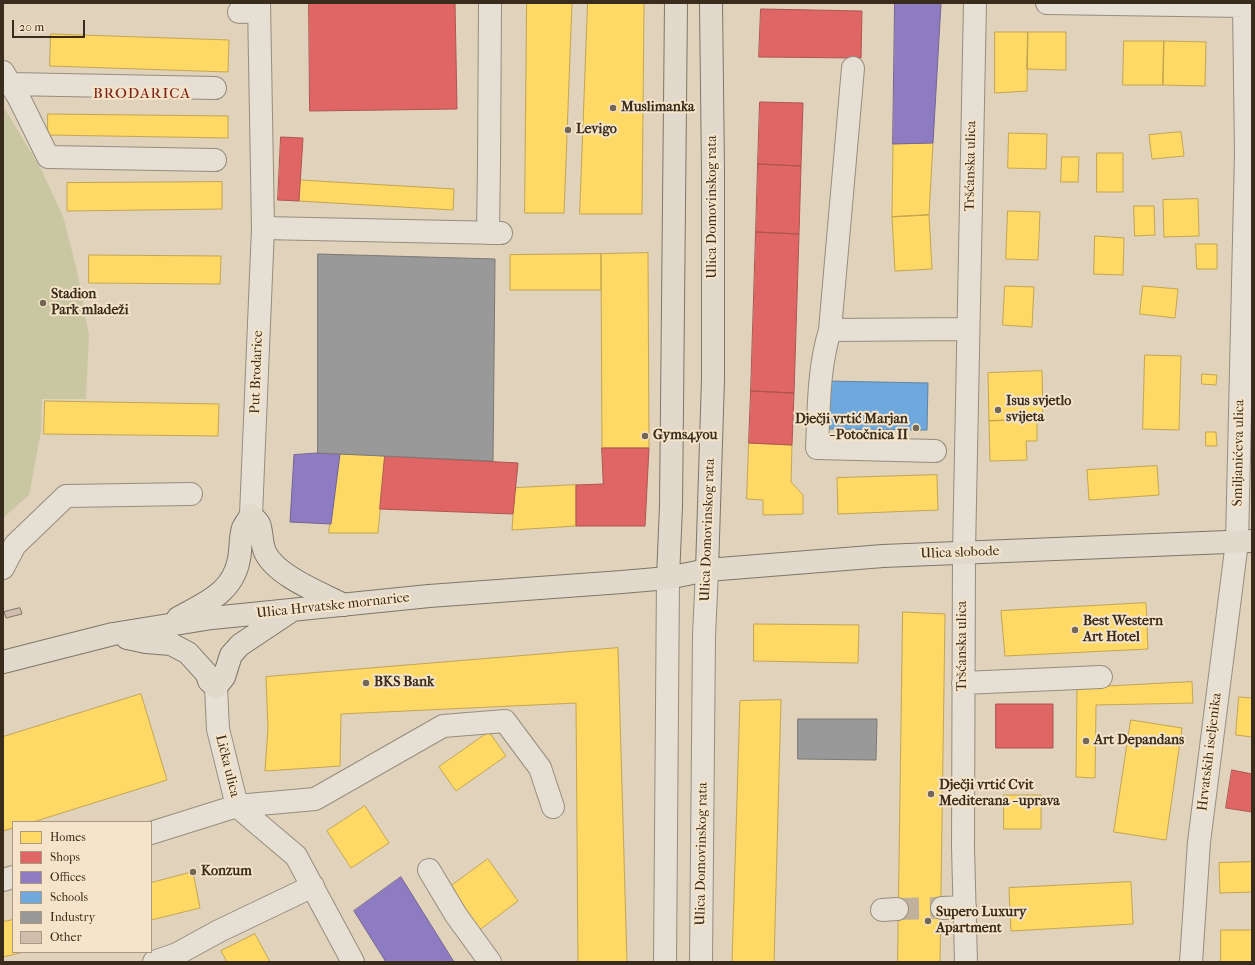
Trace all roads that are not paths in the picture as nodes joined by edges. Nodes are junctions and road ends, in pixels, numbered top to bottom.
1 (490, 3) edge
2 (676, 3) edge
3 (711, 3) edge
4 (975, 3) edge
5 (1047, 3) edge
6 (1244, 5) edge
7 (253, 9) edge
8 (852, 68) dead end
9 (7, 78) edge
10 (215, 88) dead end
11 (215, 160) dead end
12 (263, 228) junction
13 (968, 329) junction
14 (830, 330) junction
15 (935, 451) dead end
16 (191, 494) dead end
17 (251, 515) junction
18 (1244, 542) edge
19 (964, 552) junction
20 (3, 568) edge
21 (707, 570) junction
22 (668, 578) junction
23 (344, 605) junction
24 (294, 609) junction
25 (160, 627) junction
26 (113, 634) junction
27 (3, 662) edge
28 (1101, 677) dead end
29 (963, 683) junction
30 (216, 687) junction
31 (238, 806) junction
32 (553, 807) dead end
33 (152, 833) edge
34 (429, 870) dead end
35 (313, 886) junction
36 (965, 907) junction
37 (942, 908) tunnel mouth
38 (180, 958) edge
39 (154, 962) edge
40 (353, 962) edge
41 (490, 962) edge
42 (665, 962) edge
43 (700, 962) edge
44 (966, 962) edge
45 (1191, 962) edge

1 - 12 street
2 - 22 main road
3 - 21 main road, Ulica Domovinskog rata
4 - 13 street, Tršćanska ulica
5 - 6 street
6 - 18 street, Smiljanićeva ulica
7 - 12 street, Put Brodarice
8 - 14 street
9 - 10 street
9 - 11 street
12 - 17 street, Put Brodarice
13 - 14 street
13 - 19 street, Tršćanska ulica
14 - 15 street
16 - 20 street
17 - 23 main road
17 - 25 main road
18 - 19 main road, Ulica slobode
18 - 45 street, Hrvatskih iseljenika
19 - 21 main road, Ulica slobode
19 - 29 street, Tršćanska ulica
21 - 22 main road, Ulica slobode
21 - 43 street, Ulica Domovinskog rata
22 - 23 main road, Ulica Hrvatske mornarice
22 - 42 street
23 - 24 main road, Ulica Hrvatske mornarice
24 - 25 main road, Ulica Hrvatske mornarice
24 - 30 main road
25 - 26 main road, Ulica Hrvatske mornarice
26 - 27 main road, Ulica Hrvatske mornarice
26 - 30 main road
28 - 29 street
29 - 36 street, Tršćanska ulica
30 - 31 street, Lička ulica
31 - 32 street
31 - 33 street
31 - 35 street, Lička ulica
34 - 41 street
35 - 38 street
35 - 40 street, Lička ulica
36 - 37 street
36 - 44 street, Tršćanska ulica
38 - 39 street

